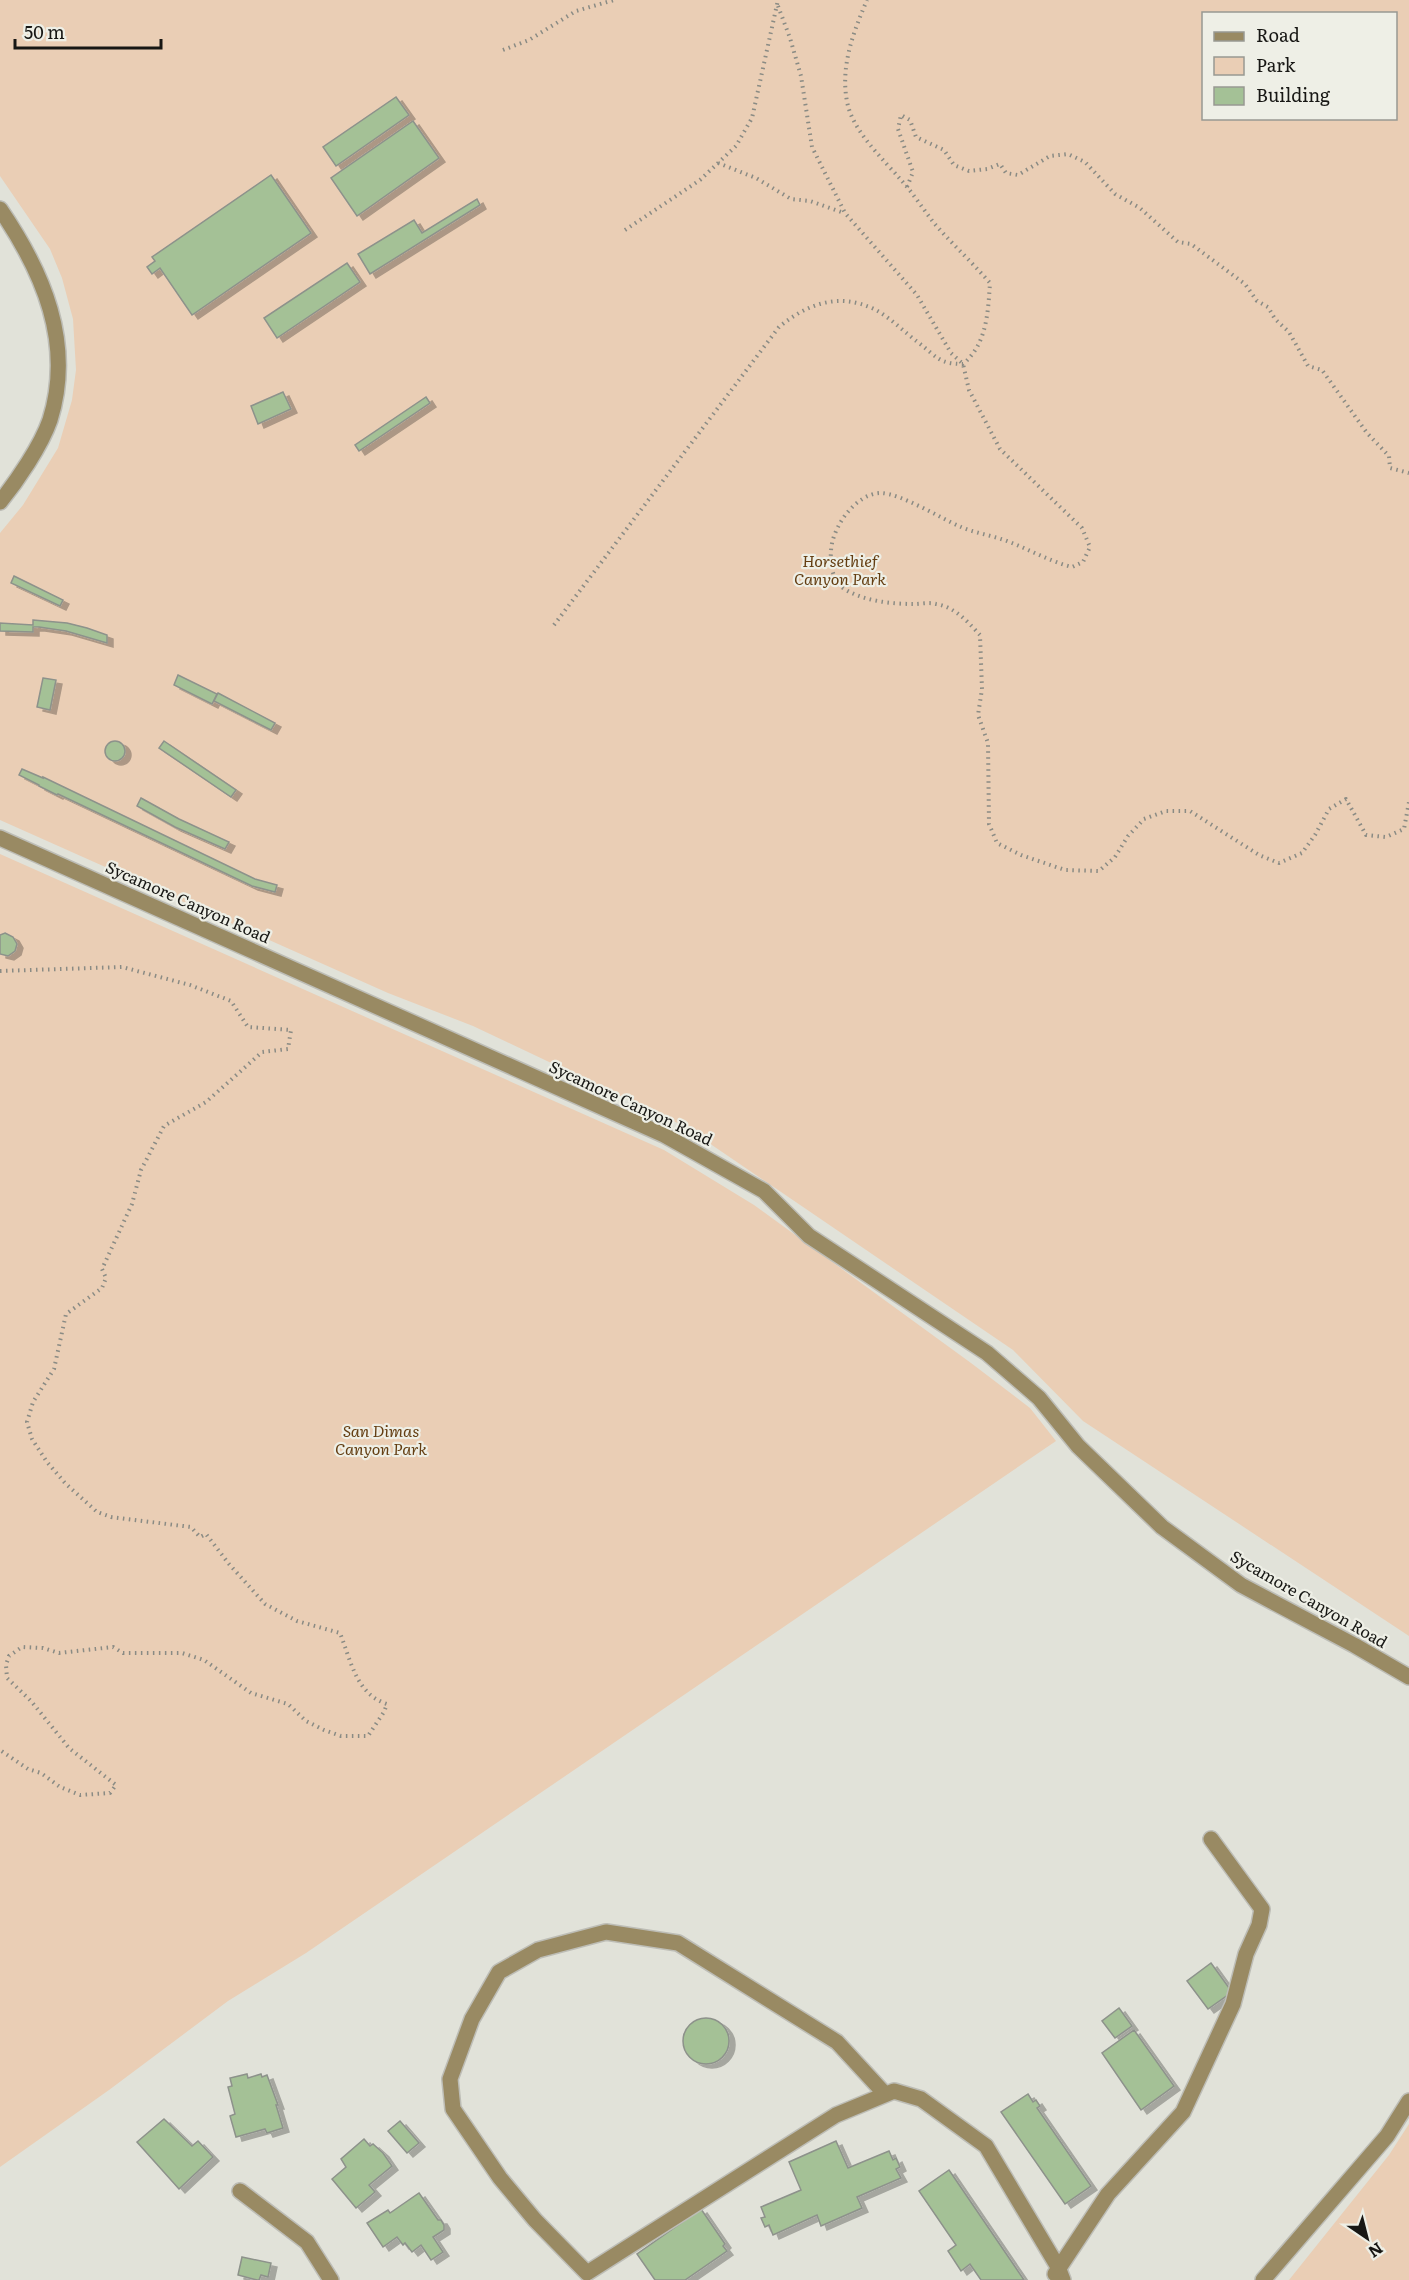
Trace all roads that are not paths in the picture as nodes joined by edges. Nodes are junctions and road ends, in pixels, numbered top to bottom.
1 (0, 209) edge
2 (0, 502) edge
3 (0, 838) edge
4 (1409, 1677) edge
5 (1211, 1839) dead end
6 (885, 2094) junction
7 (1409, 2101) edge
8 (240, 2191) dead end
9 (1058, 2276) edge
10 (331, 2280) edge
11 (1263, 2280) edge

1 - 2 street
3 - 4 street, Sycamore Canyon Road
5 - 9 street
6 - 6 street
6 - 9 street
7 - 11 street
8 - 10 street

